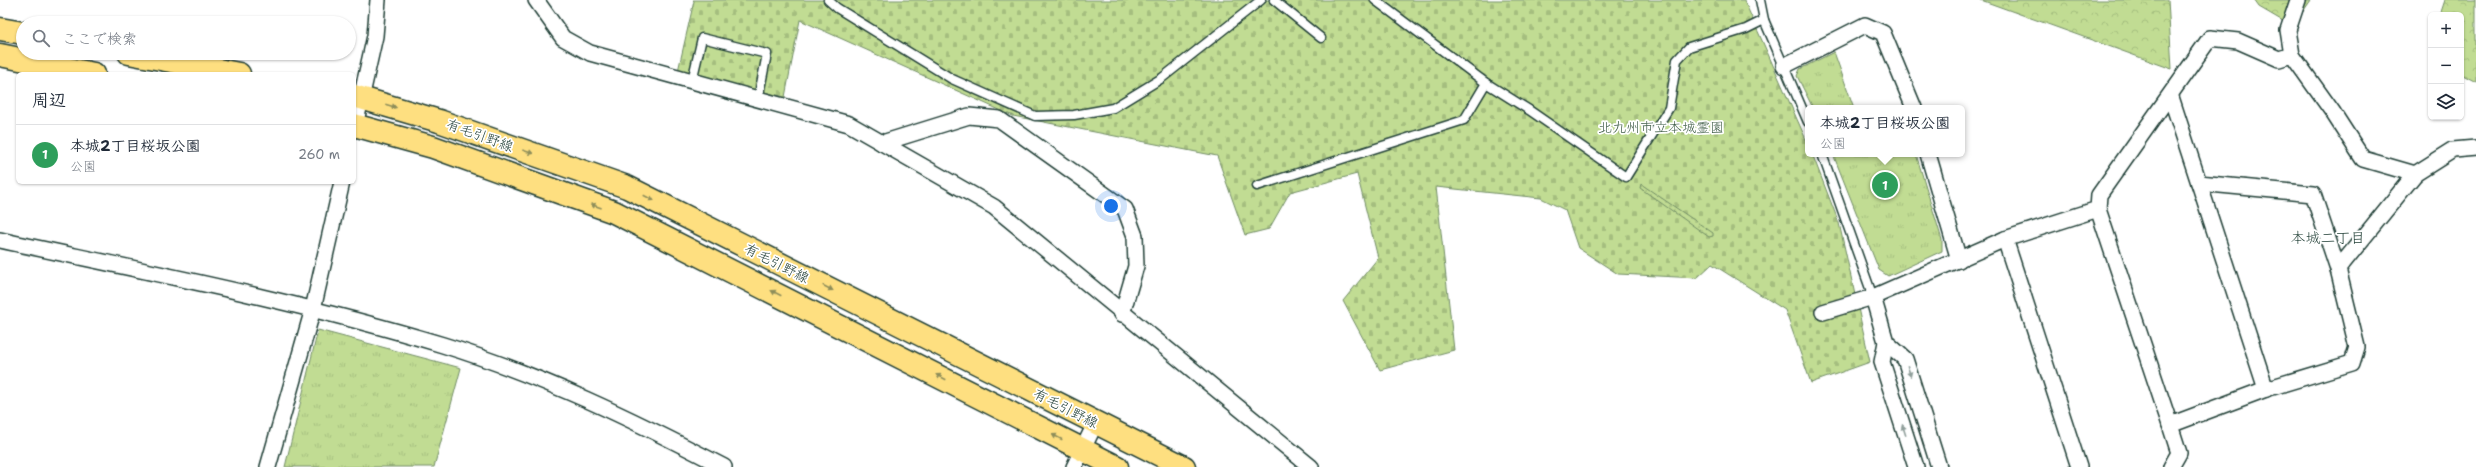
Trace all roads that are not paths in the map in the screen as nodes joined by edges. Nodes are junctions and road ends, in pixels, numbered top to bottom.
1 (378, 0) edge
2 (536, 0) edge
3 (828, 0) edge
4 (1261, 0) edge
5 (1274, 0) edge
6 (1375, 0) edge
7 (1760, 0) edge
8 (2298, 0) edge
9 (1764, 20) junction
10 (0, 28) edge
11 (16, 31) edge
12 (1321, 38) dead end
13 (0, 55) edge
14 (2292, 55) junction
15 (16, 58) edge
16 (25, 60) edge
17 (166, 60) edge
18 (1784, 66) junction
19 (84, 72) edge
20 (229, 72) edge
21 (692, 81) junction
22 (1486, 83) junction
23 (357, 96) edge
24 (2171, 97) junction
25 (758, 99) junction
26 (1913, 105) edge
27 (356, 106) edge
28 (1805, 115) edge
29 (356, 128) edge
30 (882, 143) junction
31 (2476, 148) edge
32 (1823, 157) edge
33 (1929, 157) edge
34 (2415, 174) junction
35 (2199, 183) junction
36 (342, 184) edge
37 (1257, 186) dead end
38 (2098, 209) junction
39 (2005, 239) junction
40 (0, 240) edge
41 (1959, 260) junction
42 (2338, 269) junction
43 (1873, 297) junction
44 (313, 309) junction
45 (1823, 312) dead end
46 (1122, 314) junction
47 (1886, 342) junction
48 (2266, 389) junction
49 (1096, 422) junction
50 (2170, 425) junction
51 (1078, 458) edge
52 (719, 466) edge
53 (268, 467) edge
54 (1117, 467) edge
55 (1184, 467) edge
56 (1311, 467) edge
57 (1916, 467) edge
58 (1939, 467) edge
59 (2079, 467) edge
60 (2171, 467) edge

1 - 23 street
2 - 21 street
3 - 4 lane
5 - 12 lane
6 - 22 lane
7 - 9 lane
8 - 14 street
9 - 18 lane
9 - 22 lane
10 - 11 main road
13 - 15 main road
14 - 24 street
14 - 34 street
16 - 19 main road
17 - 20 main road
18 - 26 street
18 - 28 lane
21 - 25 street
21 - 25 lane
22 - 37 lane
23 - 27 street
23 -> 49 main road, 有毛引野線
24 - 35 street
24 - 38 street
25 - 30 street
51 -> 29 main road, 有毛引野線
30 - 46 street
30 - 46 street
31 - 34 street
32 - 43 lane
33 - 41 street
34 - 42 street
35 - 42 street
35 - 48 street
36 - 44 street
38 - 39 street
38 - 50 street
39 - 41 street
39 - 59 street
40 - 44 street
41 - 43 street
42 - 48 street
43 - 45 street
43 - 47 street
44 - 52 street
44 - 53 street
46 - 56 street
57 -> 47 street
47 -> 58 street
48 - 50 street
49 - 51 street
49 - 55 main road, 有毛引野線
50 - 60 street
51 - 54 main road, 有毛引野線

